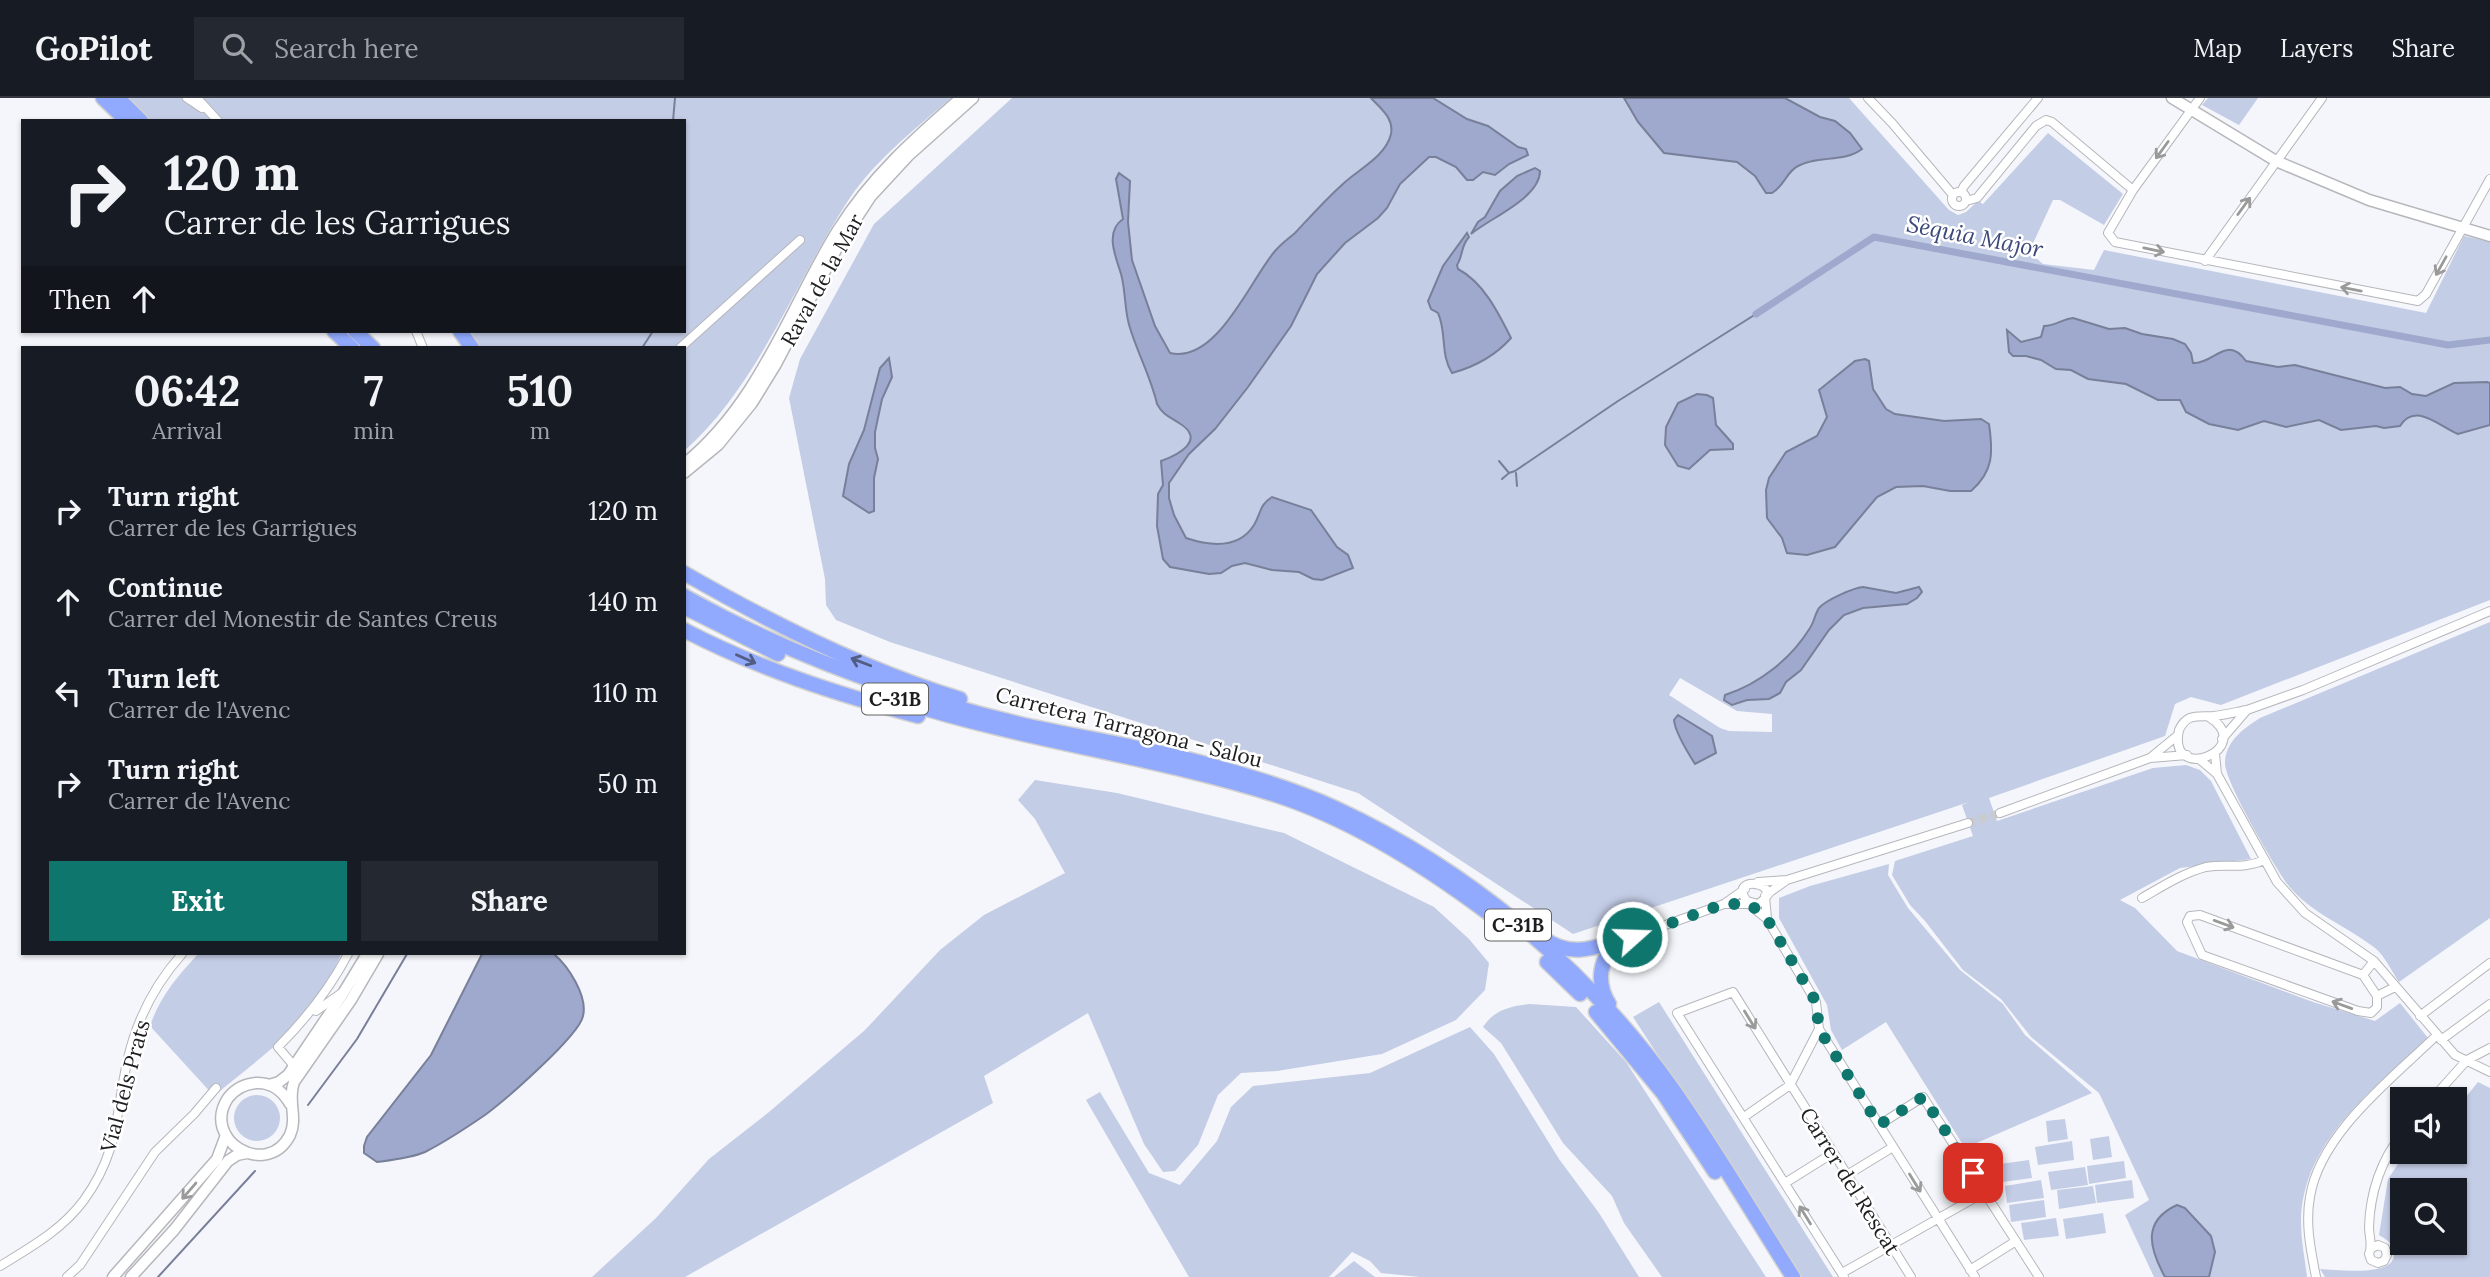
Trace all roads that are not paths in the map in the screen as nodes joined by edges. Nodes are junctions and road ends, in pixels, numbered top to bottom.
1 (103, 98) edge
2 (118, 98) edge
3 (187, 98) edge
4 (197, 98) edge
5 (961, 98) edge
6 (973, 98) edge
7 (1868, 98) edge
8 (2038, 98) edge
9 (2172, 98) edge
10 (2200, 98) edge
11 (2322, 98) edge
12 (2191, 110) junction
13 (215, 118) edge
14 (125, 119) edge
15 (139, 119) edge
16 (2276, 161) junction
17 (2490, 179) edge
18 (2133, 190) junction
19 (1957, 194) junction
20 (1966, 201) junction
21 (2462, 229) junction
22 (2490, 236) edge
23 (800, 240) dead end
24 (2205, 261) junction
25 (329, 333) edge
26 (336, 333) edge
27 (350, 333) edge
28 (357, 333) edge
29 (342, 346) edge
30 (350, 346) edge
31 (364, 346) edge
32 (371, 346) edge
33 (682, 346) edge
34 (686, 462) edge
35 (686, 471) edge
36 (686, 574) edge
37 (686, 597) edge
38 (686, 608) edge
39 (2490, 611) edge
40 (686, 631) edge
41 (2247, 710) junction
42 (2209, 717) junction
43 (2178, 735) junction
44 (2222, 738) junction
45 (1116, 749) junction
46 (2215, 754) junction
47 (2187, 755) junction
48 (2150, 758) junction
49 (2199, 760) junction
50 (2217, 774) junction
51 (2000, 813) tunnel mouth
52 (1968, 823) tunnel mouth
53 (2265, 860) junction
54 (1787, 880) junction
55 (1756, 882) junction
56 (1745, 889) junction
57 (1765, 898) junction
58 (2142, 898) dead end
59 (1486, 900) junction
60 (1751, 903) junction
61 (1724, 904) junction
62 (1767, 919) junction
63 (1632, 937) junction
64 (181, 955) edge
65 (347, 955) edge
66 (366, 955) edge
67 (376, 955) edge
68 (2374, 961) junction
69 (2490, 963) edge
70 (2363, 975) junction
71 (2395, 987) junction
72 (345, 991) junction
73 (2377, 996) junction
74 (2490, 1004) edge
75 (2420, 1016) junction
76 (308, 1017) junction
77 (1819, 1029) junction
78 (1630, 1034) junction
79 (2439, 1037) junction
80 (2490, 1048) edge
81 (2467, 1060) junction
82 (294, 1066) junction
83 (2490, 1072) edge
84 (269, 1084) junction
85 (1790, 1084) junction
86 (2443, 1087) edge
87 (216, 1088) dead end
88 (290, 1104) junction
89 (1744, 1117) junction
90 (1879, 1125) junction
91 (226, 1135) junction
92 (1893, 1147) junction
93 (247, 1153) junction
94 (1833, 1153) junction
95 (2390, 1153) edge
96 (1847, 1175) junction
97 (1785, 1184) junction
98 (1985, 1192) junction
99 (1937, 1219) junction
100 (2016, 1241) junction
101 (1891, 1245) junction
102 (2372, 1248) dead end
103 (0, 1266) edge
104 (1973, 1273) edge
105 (1843, 1275) edge
106 (67, 1277) edge
107 (113, 1277) edge
108 (131, 1277) edge
109 (1781, 1277) edge
110 (1793, 1277) edge
111 (1911, 1277) edge
112 (2039, 1277) edge
113 (2316, 1277) edge

1 - 14 highway
2 - 15 highway
3 - 13 street
4 - 13 street
5 - 34 street, Raval de la Mar
6 - 35 street, Raval de la Mar
7 - 19 street
8 - 19 street
9 - 12 street
10 - 12 street
11 - 16 street
12 - 16 street
12 -> 18 street
16 - 21 street
24 -> 16 street
17 - 21 street
18 - 20 street
18 -> 24 street
19 - 20 street
19 - 20 street
21 - 22 street
21 -> 24 street
23 - 33 street
25 - 29 highway
26 - 30 highway
27 - 31 highway
28 - 32 highway
45 -> 36 highway
37 - 45 highway, Carretera Tarragona - Salou / C-31B
38 - 45 highway, Carretera Tarragona - Salou / C-31B
39 - 41 street
40 -> 45 highway
41 - 42 street
41 - 44 street
42 - 43 street
42 - 44 street
43 - 47 street
43 - 48 street
44 - 46 street
45 - 59 highway, Carretera Tarragona - Salou / C-31B
45 - 109 highway, Carretera Tarragona - Salou / C-31B
46 - 49 street
46 - 50 street
47 - 48 street
47 - 49 street
48 - 51 street
49 - 50 street
50 - 53 street
52 - 54 street
53 - 58 street
53 - 68 street
54 - 55 street
54 - 57 street
55 - 56 street
55 - 57 street
56 - 60 street
56 - 61 street
57 - 60 street
57 - 62 street
59 - 63 highway
59 - 78 highway, Carretera Tarragona - Salou / C-31B
60 - 61 street
60 - 62 street
61 - 63 street
62 - 77 street
63 - 78 highway
64 - 103 street, Vial dels Prats
65 - 76 street
66 - 72 street
67 - 88 street
68 - 70 street
68 - 71 street
69 - 75 street
70 - 73 street
73 -> 70 street
71 - 73 street
71 - 75 street
72 - 76 street
72 - 82 street
74 - 79 street
75 - 79 street
76 - 82 street
77 - 85 street
77 - 90 street
78 - 110 highway, Carretera Tarragona - Salou / C-31B
79 - 81 street
79 - 113 street
80 - 81 street
81 - 83 street
81 - 86 street
82 - 84 street
84 - 88 street
84 - 91 street
85 - 89 street
89 -> 85 street, Carrer del Rescat
85 - 94 street, Carrer del Rescat
87 - 106 street
88 - 93 street
89 - 97 street
90 - 92 street
90 - 98 street
91 - 93 street
91 -> 107 street
92 - 96 street
92 -> 99 street
93 - 108 street
94 - 96 street, Carrer del Rescat
94 - 97 street
95 - 102 street
96 - 101 street, Carrer del Rescat
105 -> 97 street
98 - 99 street
98 - 100 street
99 - 101 street
99 - 104 street
100 - 104 street
100 - 112 street
101 - 105 street
101 - 111 street, Carrer del Rescat

